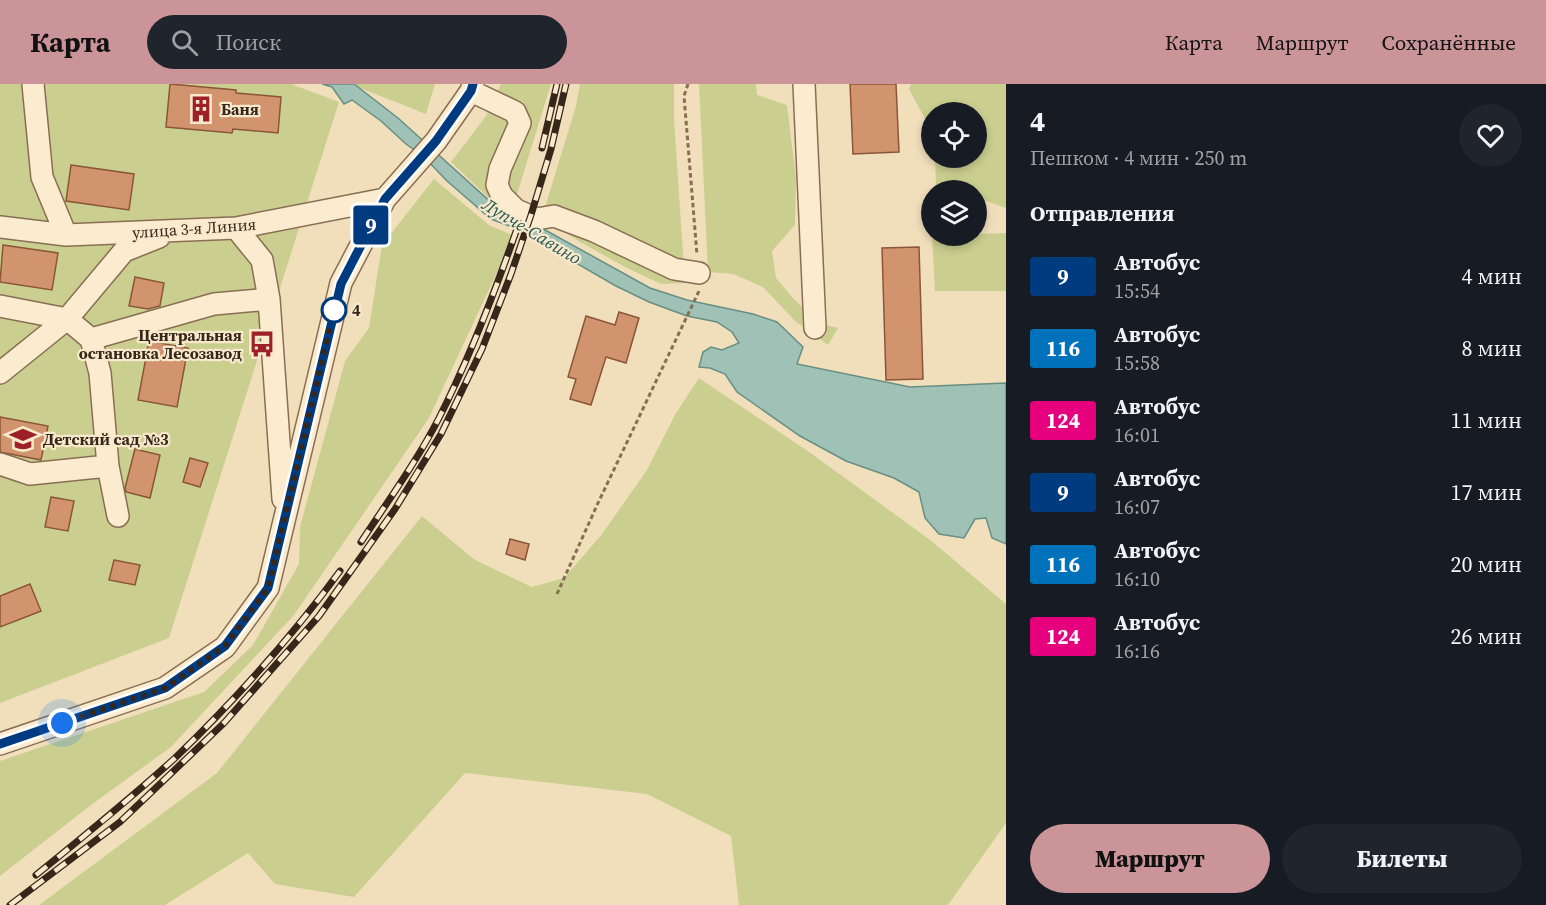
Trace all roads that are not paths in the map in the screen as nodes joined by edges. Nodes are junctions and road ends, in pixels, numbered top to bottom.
1 (33, 84) edge
2 (804, 84) edge
3 (472, 88) edge
4 (385, 199) junction
5 (0, 227) edge
6 (236, 228) junction
7 (173, 231) junction
8 (66, 235) junction
9 (700, 282) road end
10 (269, 299) junction
11 (0, 306) edge
12 (67, 319) junction
13 (815, 328) dead end
14 (91, 339) junction
15 (0, 373) edge
16 (0, 465) edge
17 (108, 466) junction
18 (118, 516) dead end
19 (284, 521) junction
20 (0, 744) edge

1 - 8 street
2 - 13 street
3 - 4 street
3 - 9 street
4 - 6 street, улица 3-я Линия
4 - 19 street
5 - 8 street, улица 3-я Линия
6 - 7 street, улица 3-я Линия
6 - 10 street
7 - 8 street, улица 3-я Линия
7 - 12 street
10 - 14 street
10 - 19 street
11 - 12 street
12 - 14 street
12 - 15 street
14 - 17 street
16 - 17 street
17 - 18 street
19 - 20 street

